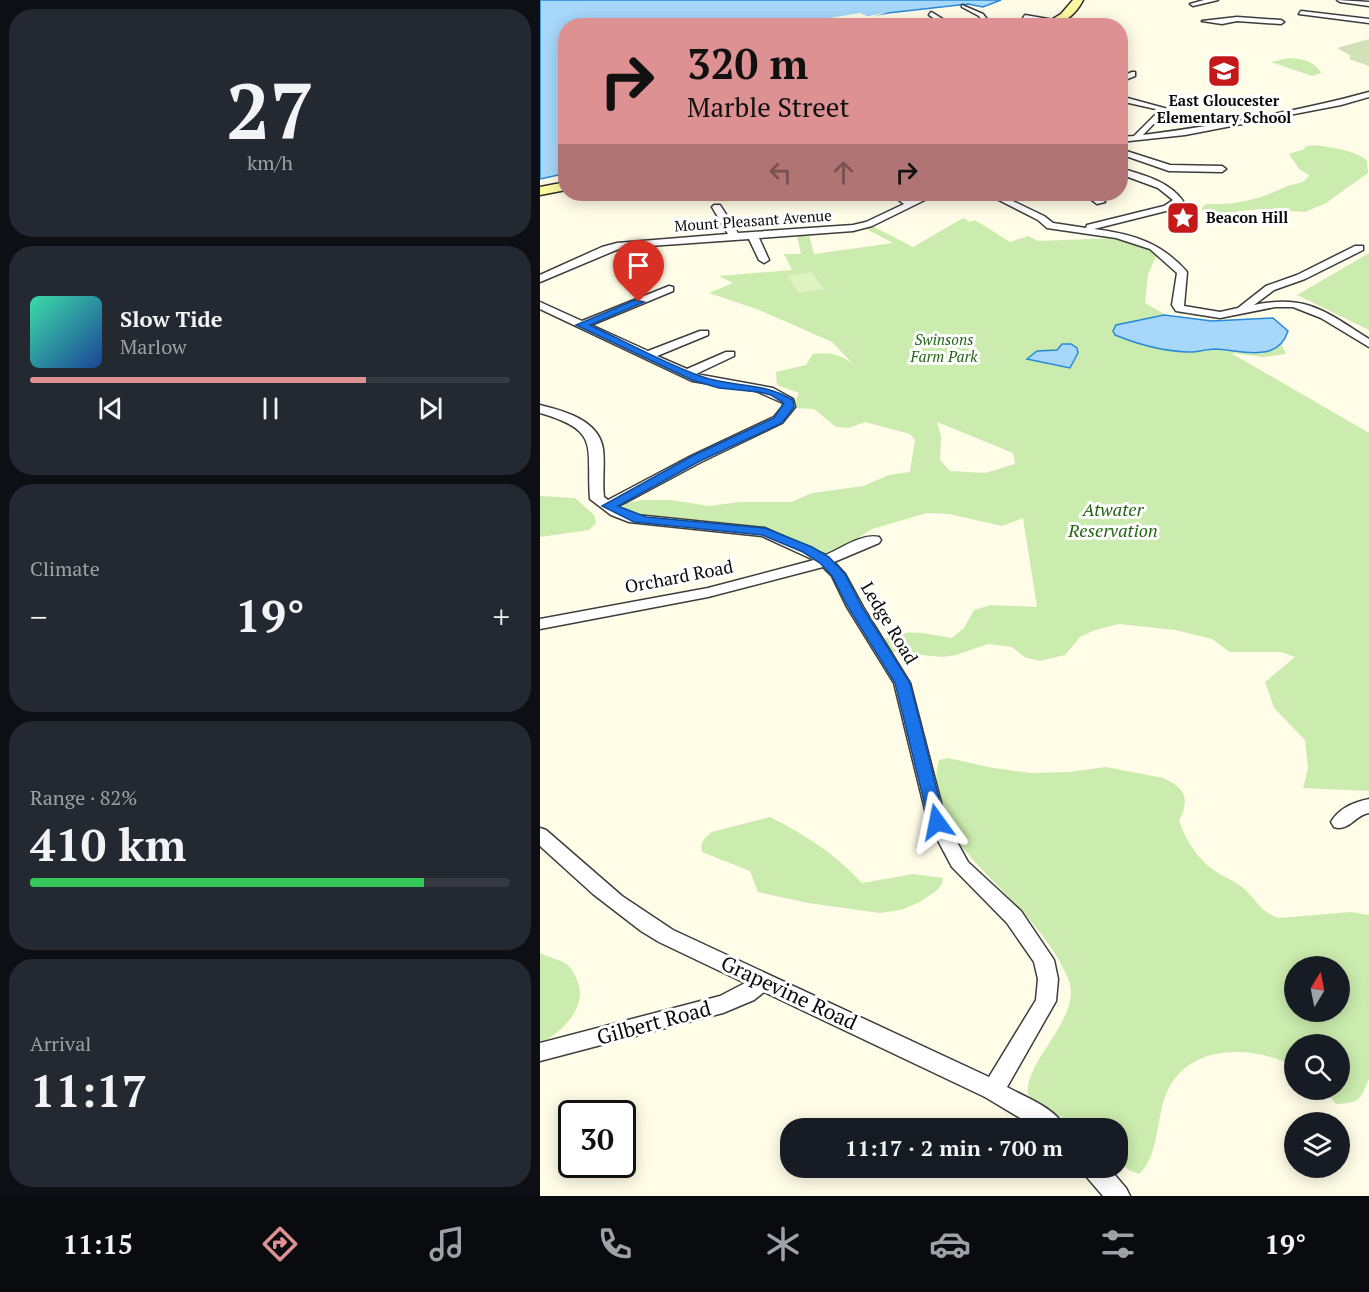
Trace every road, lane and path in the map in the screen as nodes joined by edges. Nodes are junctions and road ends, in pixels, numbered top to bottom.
1 (1078, 0) edge
2 (1215, 0) edge
3 (1340, 0) edge
4 (1192, 4) dead end
5 (1369, 4) edge
6 (1310, 5) dead end
7 (964, 6) dead end
8 (1301, 13) junction
9 (931, 14) dead end
10 (1025, 17) dead end
11 (938, 18) edge
12 (983, 18) edge
13 (1029, 18) edge
14 (1059, 18) edge
15 (1230, 20) dead end
16 (1369, 21) edge
17 (1281, 22) junction
18 (1274, 30) dead end
19 (1132, 74) dead end
20 (1128, 76) edge
21 (1368, 96) edge
22 (1128, 100) edge
23 (1137, 138) junction
24 (1128, 139) edge
25 (1128, 154) edge
26 (1222, 169) dead end
27 (1128, 174) edge
28 (558, 188) edge
29 (540, 191) edge
30 (907, 201) edge
31 (918, 201) edge
32 (1006, 201) edge
33 (912, 204) junction
34 (717, 207) dead end
35 (1041, 219) junction
36 (753, 236) junction
37 (734, 237) junction
38 (1359, 248) dead end
39 (764, 260) dead end
40 (541, 279) edge
41 (669, 290) dead end
42 (540, 305) edge
43 (1243, 311) junction
44 (581, 325) junction
45 (704, 333) dead end
46 (1369, 344) edge
47 (730, 354) dead end
48 (646, 356) junction
49 (686, 374) junction
50 (540, 409) edge
51 (608, 506) junction
52 (874, 540) dead end
53 (824, 560) junction
54 (540, 624) edge
55 (1369, 806) edge
56 (1340, 822) dead end
57 (540, 834) edge
58 (762, 981) junction
59 (540, 1052) edge
60 (993, 1090) junction
61 (1041, 1118) edge
62 (1102, 1178) edge
63 (1118, 1196) edge

1 - 14 main road
2 - 4 street
3 - 5 street
6 - 8 street
7 - 12 street
8 - 16 street
8 - 17 street
9 - 11 street
10 - 13 street
15 - 17 street
17 - 18 street
19 - 20 street
21 - 23 street
22 - 23 street
23 - 24 street
25 - 26 street
27 - 35 street
28 - 29 main road
30 - 33 street
31 - 33 street, Mount Pleasant Avenue
32 - 35 street
33 - 36 street, Mount Pleasant Avenue
34 - 37 street
35 - 43 street
36 - 37 street, Mount Pleasant Avenue
36 - 39 street
37 - 40 street, Mount Pleasant Avenue
38 - 43 street
41 - 44 street
42 - 44 street
43 - 46 street
44 - 48 street
45 - 48 street
47 - 49 street
48 - 49 street
49 - 51 street
50 - 51 street
51 - 53 street, Ledge Road
52 - 53 street, Orchard Road
53 - 54 street, Orchard Road
53 - 60 street, Ledge Road
55 - 56 street
57 - 58 street, Grapevine Road
58 - 59 street, Gilbert Road
58 - 60 street, Grapevine Road
60 - 61 street, Grapevine Road
62 - 63 street

